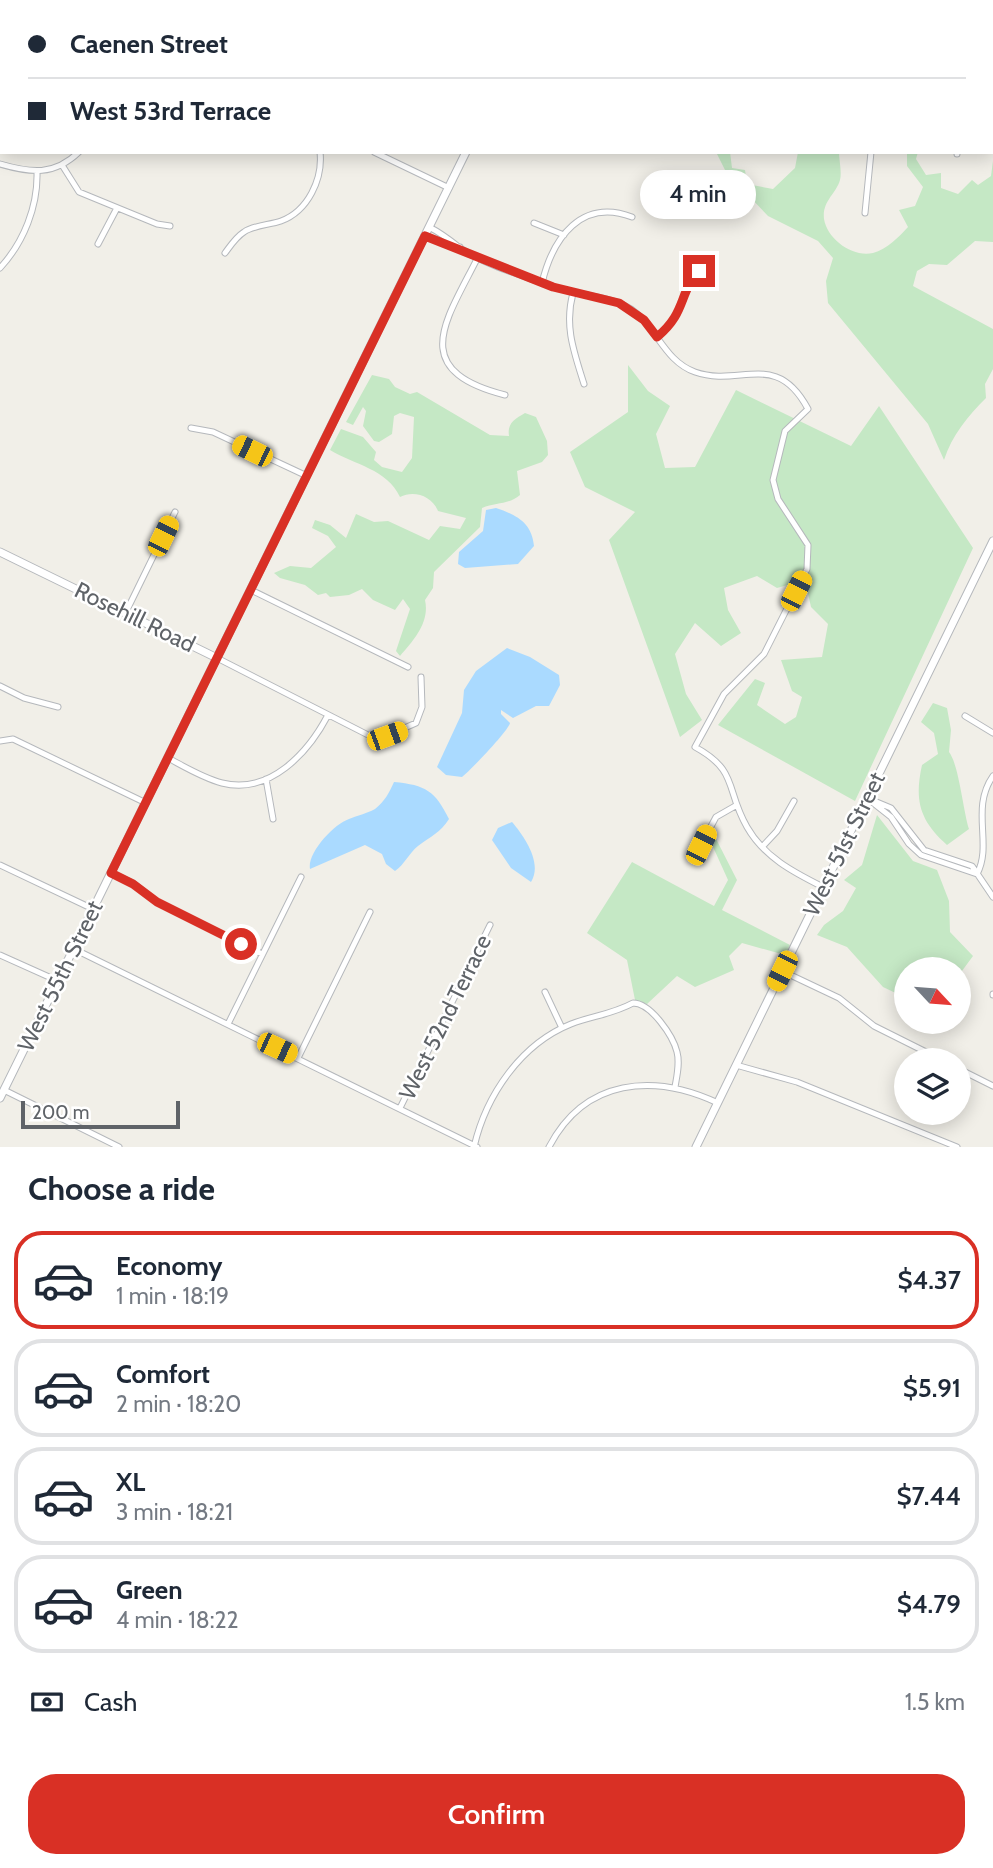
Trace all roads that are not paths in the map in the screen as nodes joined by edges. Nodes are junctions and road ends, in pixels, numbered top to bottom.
1 (76, 154) edge
2 (320, 154) edge
3 (378, 154) edge
4 (465, 154) edge
5 (872, 154) edge
6 (0, 164) edge
7 (62, 165) junction
8 (37, 172) junction
9 (449, 188) junction
10 (117, 208) junction
11 (865, 213) dead end
12 (632, 217) dead end
13 (534, 223) dead end
14 (170, 226) dead end
15 (429, 228) junction
16 (564, 235) junction
17 (425, 236) junction
18 (98, 244) dead end
19 (460, 247) junction
20 (225, 253) dead end
21 (478, 257) junction
22 (0, 268) edge
23 (699, 271) dead end
24 (542, 282) junction
25 (573, 293) junction
26 (657, 337) junction
27 (444, 357) junction
28 (435, 360) dead end
29 (584, 384) dead end
30 (505, 395) dead end
31 (191, 428) dead end
32 (307, 477) junction
33 (175, 512) dead end
34 (993, 541) edge
35 (0, 552) edge
36 (251, 590) junction
37 (126, 612) junction
38 (218, 658) junction
39 (408, 667) dead end
40 (421, 677) dead end
41 (0, 686) edge
42 (58, 707) dead end
43 (328, 715) junction
44 (965, 716) dead end
45 (993, 733) edge
46 (0, 741) edge
47 (168, 758) junction
48 (993, 776) edge
49 (266, 779) junction
50 (867, 798) junction
51 (794, 801) dead end
52 (146, 803) junction
53 (737, 805) junction
54 (274, 819) dead end
55 (762, 847) junction
56 (694, 858) dead end
57 (0, 865) edge
58 (111, 873) junction
59 (977, 874) junction
60 (301, 877) dead end
61 (823, 887) junction
62 (993, 897) edge
63 (93, 909) junction
64 (370, 912) dead end
65 (490, 925) dead end
66 (74, 949) junction
67 (262, 954) junction
68 (0, 955) edge
69 (782, 971) junction
70 (58, 981) junction
71 (545, 992) dead end
72 (228, 1024) junction
73 (562, 1028) junction
74 (918, 1048) edge
75 (298, 1058) junction
76 (736, 1065) junction
77 (971, 1075) edge
78 (993, 1086) edge
79 (675, 1087) junction
80 (2, 1094) edge
81 (718, 1103) junction
82 (401, 1108) junction
83 (475, 1146) edge
84 (119, 1147) edge
85 (549, 1147) edge
86 (696, 1147) edge
87 (957, 1147) edge

1 - 7 street
2 - 20 street
3 - 9 street
4 - 9 street, West 55th Street
5 - 11 street
6 - 8 street
7 - 8 street
7 - 10 street
8 - 22 street
9 - 15 street, West 55th Street
10 - 14 street
10 - 18 street
12 - 16 street
13 - 16 street
15 - 17 street, West 55th Street
15 - 19 street
16 - 24 street
17 - 19 street
17 - 32 street, West 55th Street
19 - 21 street
21 - 24 street
21 - 27 street
23 - 26 street
24 - 25 street
25 - 26 street
25 - 29 street
26 - 53 street
27 - 28 street
27 - 30 street
31 - 32 street
32 - 36 street, West 55th Street
33 - 37 street
34 - 50 street, West 51st Street
35 - 37 street, Rosehill Road
36 - 38 street, West 55th Street
36 - 39 street
37 - 38 street, Rosehill Road
38 - 43 street, Rosehill Road
38 - 47 street, West 55th Street
40 - 43 street, Rosehill Road
41 - 42 street
43 - 49 street
44 - 45 street
46 - 52 street
47 - 49 street
47 - 52 street, West 55th Street
48 - 59 street
49 - 54 street
50 - 59 street
50 - 61 street, West 51st Street
51 - 55 street
52 - 58 street, West 55th Street
53 - 55 street
53 - 56 street
55 - 61 street
57 - 63 street
58 - 63 street, West 55th Street
58 - 67 street
59 - 62 street
60 - 67 street
61 - 69 street, West 51st Street
63 - 66 street, West 55th Street
64 - 75 street
65 - 82 street, West 52nd Terrace
66 - 70 street, West 55th Street
66 - 72 street
67 - 72 street
68 - 70 street
69 - 74 street
69 - 76 street, West 51st Street
70 - 80 street, West 55th Street
71 - 73 street
72 - 75 street
73 - 79 street
73 - 83 street
75 - 82 street
76 - 81 street, West 51st Street
76 - 87 street
77 - 78 street
79 - 81 street
79 - 85 street
80 - 84 street
81 - 86 street, West 51st Street
82 - 83 street

